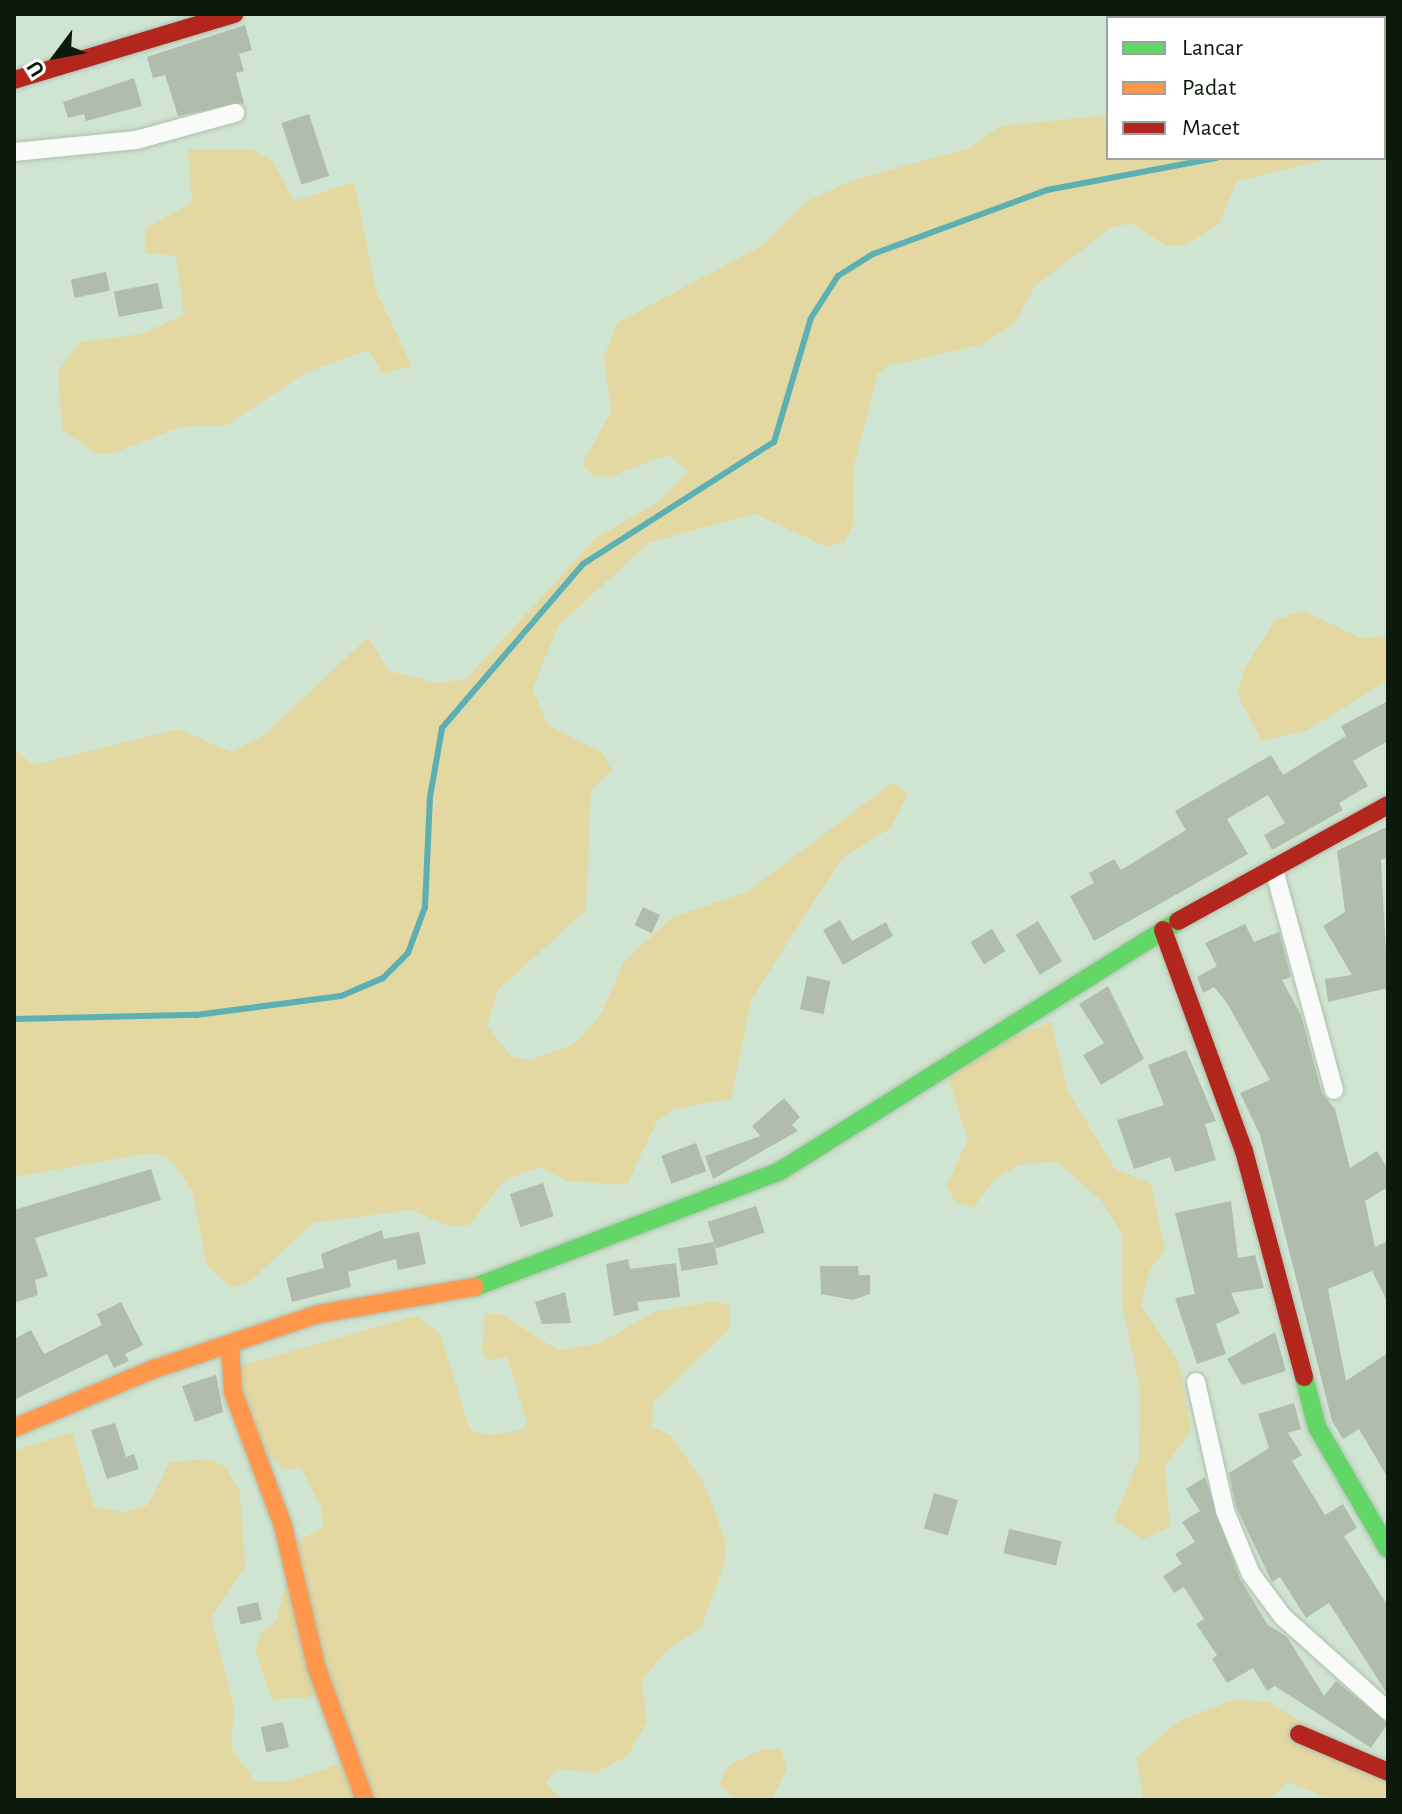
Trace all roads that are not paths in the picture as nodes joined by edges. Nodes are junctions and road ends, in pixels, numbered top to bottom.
1 (234, 14) edge
2 (14, 80) edge
3 (235, 113) dead end
4 (14, 152) edge
5 (1388, 805) edge
6 (1274, 869) junction
7 (1163, 930) junction
8 (1334, 1090) dead end
9 (230, 1345) junction
10 (1196, 1382) dead end
11 (14, 1428) edge
12 (1387, 1547) edge
13 (1388, 1711) edge
14 (1299, 1734) dead end
15 (1388, 1772) edge
16 (365, 1800) edge

1 - 2 street
3 - 4 street
5 - 6 street
6 - 7 street
6 - 8 street
7 - 9 street
7 - 12 street
9 - 11 street
9 - 16 street
10 - 13 street
14 - 15 street

